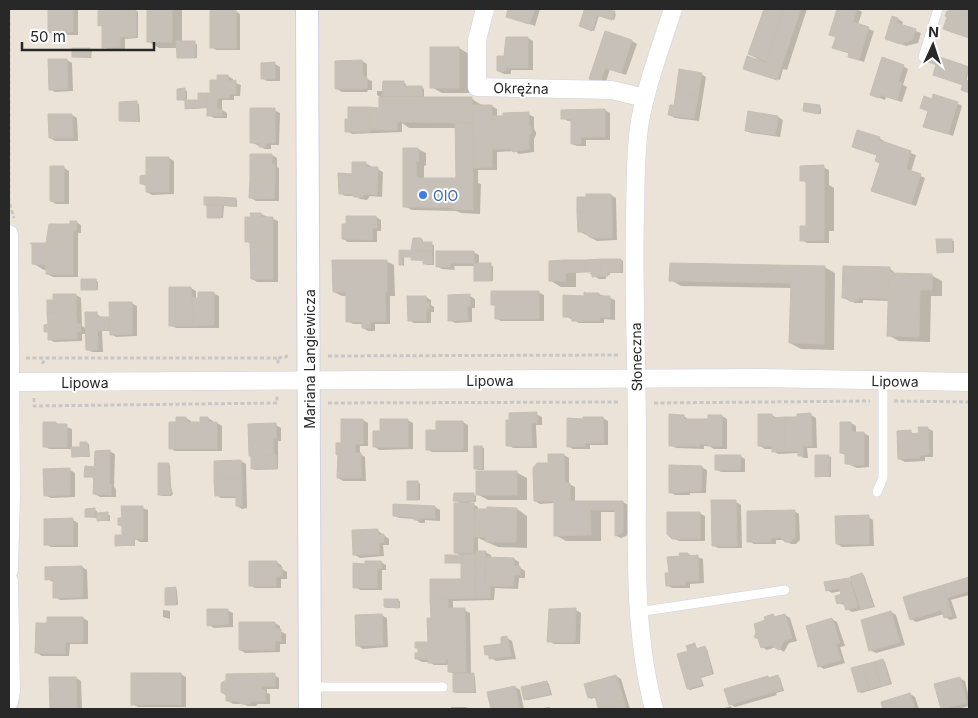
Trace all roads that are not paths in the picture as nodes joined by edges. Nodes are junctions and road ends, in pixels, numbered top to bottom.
1 (307, 9) edge
2 (486, 9) edge
3 (673, 9) edge
4 (938, 9) edge
5 (922, 57) dead end
6 (645, 98) junction
7 (12, 227) edge
8 (637, 380) junction
9 (309, 381) junction
10 (883, 381) junction
11 (11, 382) junction
12 (969, 382) edge
13 (877, 492) dead end
14 (9, 570) edge
15 (9, 581) edge
16 (785, 590) dead end
17 (638, 612) junction
18 (310, 687) junction
19 (443, 687) dead end
20 (9, 702) edge
21 (310, 709) edge
22 (654, 709) edge

1 - 9 street, Mariana Langiewicza
2 - 6 street, Okrężna
3 - 6 street, Słoneczna
4 - 5 lane
6 - 8 street, Słoneczna
7 - 11 street
8 - 9 street, Lipowa
8 - 10 street, Lipowa
8 - 17 street, Słoneczna
9 - 11 street, Lipowa
9 - 18 street, Mariana Langiewicza
10 - 12 street, Lipowa
10 - 13 lane
11 - 14 street
15 - 20 street
16 - 17 lane
17 - 22 street, Słoneczna
18 - 19 lane
18 - 21 street, Mariana Langiewicza

